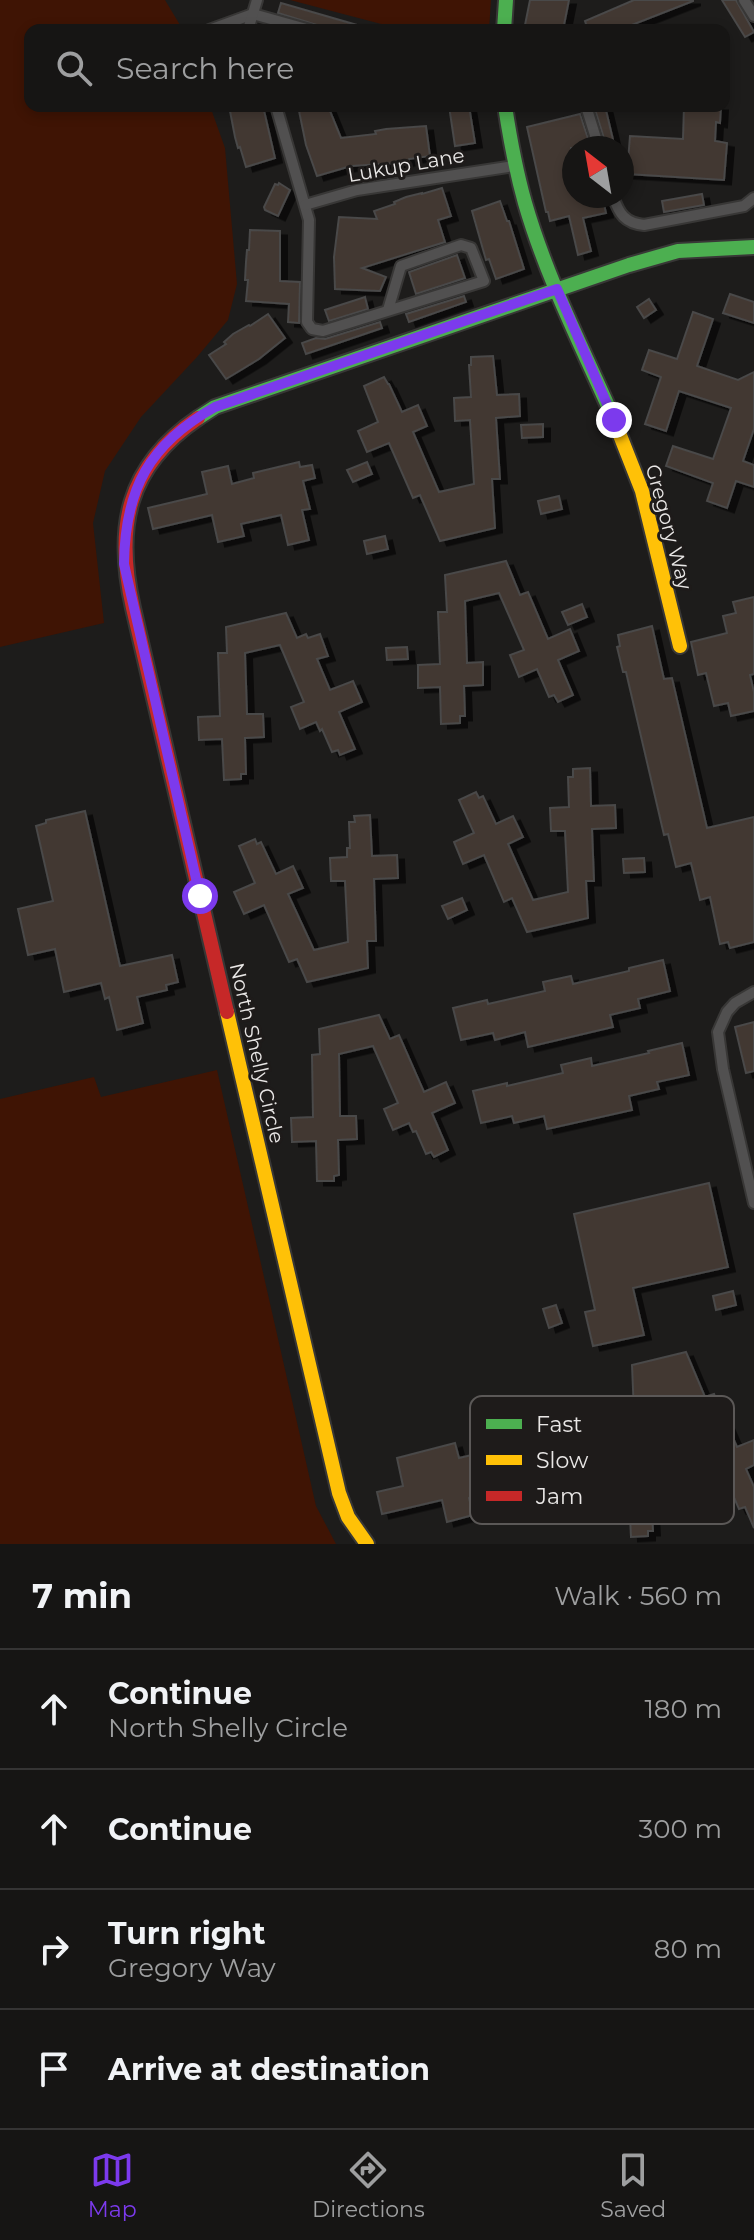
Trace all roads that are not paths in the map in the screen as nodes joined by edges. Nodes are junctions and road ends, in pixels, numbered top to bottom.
1 (257, 0) edge
2 (506, 0) edge
3 (744, 0) edge
4 (253, 14) junction
5 (754, 16) edge
6 (226, 24) edge
7 (250, 24) edge
8 (289, 24) edge
9 (504, 24) edge
10 (278, 112) edge
11 (506, 112) edge
12 (588, 112) edge
13 (595, 136) edge
14 (514, 166) junction
15 (754, 198) edge
16 (305, 205) junction
17 (618, 208) edge
18 (754, 247) edge
19 (557, 289) junction
20 (388, 310) junction
21 (680, 646) dead end
22 (754, 992) edge
23 (754, 1203) edge
24 (367, 1544) edge

1 - 4 street
2 - 9 street
3 - 5 street
4 - 6 street
4 - 7 street
4 - 8 street
10 - 16 street
11 - 14 street, Gregory Way
12 - 13 street
14 - 16 street, Lukup Lane
14 - 19 street, Gregory Way
15 - 17 street
16 - 20 street
18 - 19 street, North Shelly Circle
19 - 21 street, Gregory Way
19 - 24 street, North Shelly Circle
20 - 20 street
22 - 23 street

